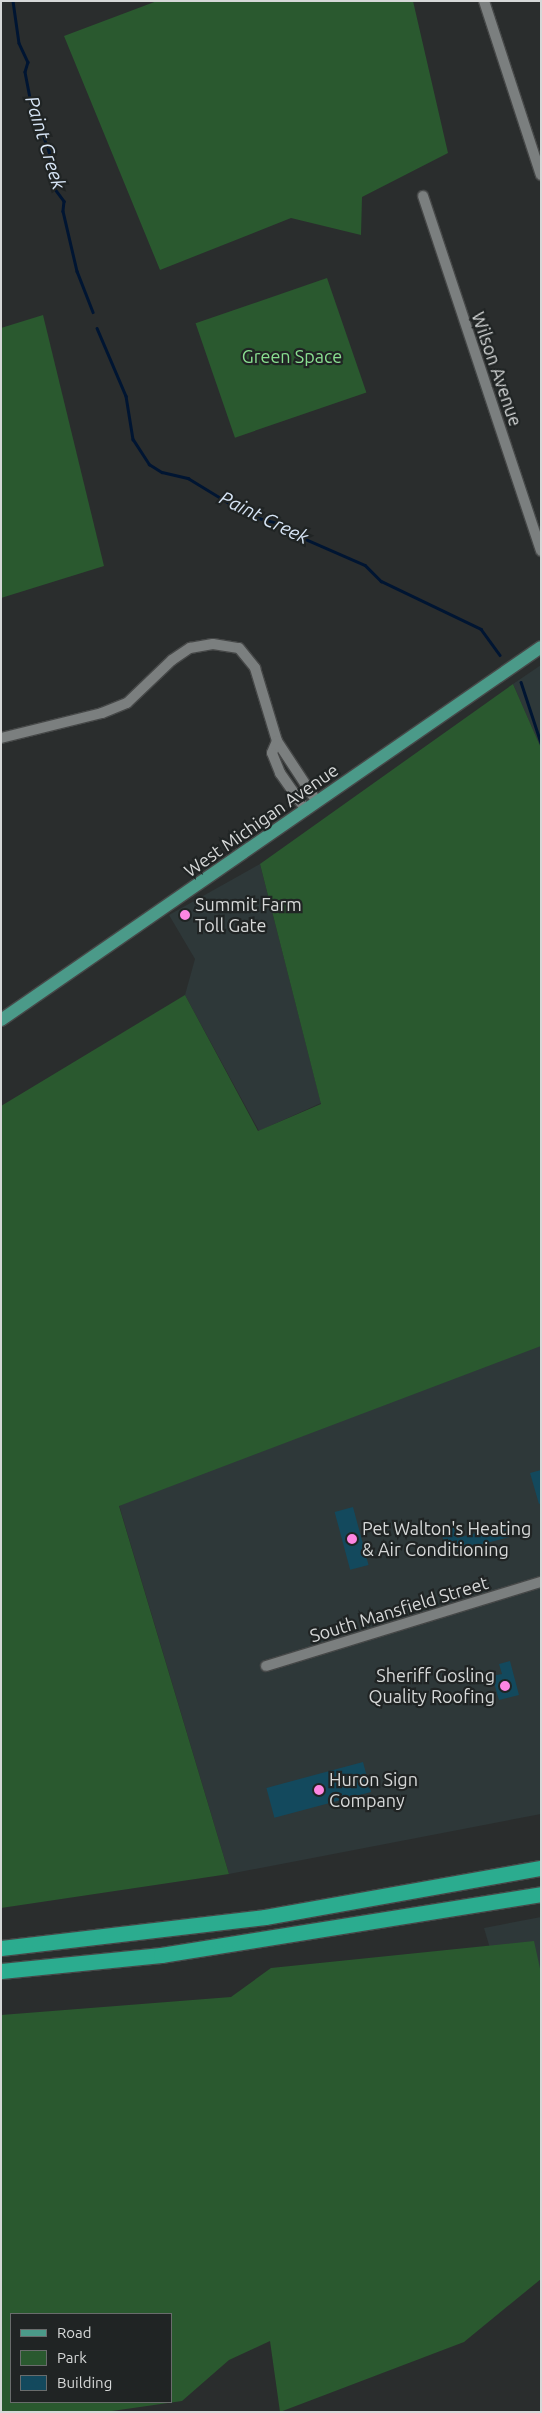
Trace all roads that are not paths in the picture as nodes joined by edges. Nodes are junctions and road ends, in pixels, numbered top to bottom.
1 (484, 1) edge
2 (541, 175) edge
3 (423, 196) dead end
4 (541, 552) edge
5 (541, 647) edge
6 (1, 738) edge
7 (277, 742) junction
8 (318, 802) junction
9 (306, 810) junction
10 (2, 1019) edge
11 (541, 1582) edge
12 (266, 1666) dead end
13 (541, 1868) edge
14 (541, 1894) edge
15 (1, 1948) edge
16 (1, 1971) edge

1 - 2 street
3 - 4 street, Wilson Avenue
5 - 8 main road, West Michigan Avenue
6 - 7 street
7 - 8 street
7 - 9 street
8 - 9 main road, West Michigan Avenue
9 - 10 main road, West Michigan Avenue
11 - 12 street, South Mansfield Street
13 - 15 highway
14 - 16 highway

